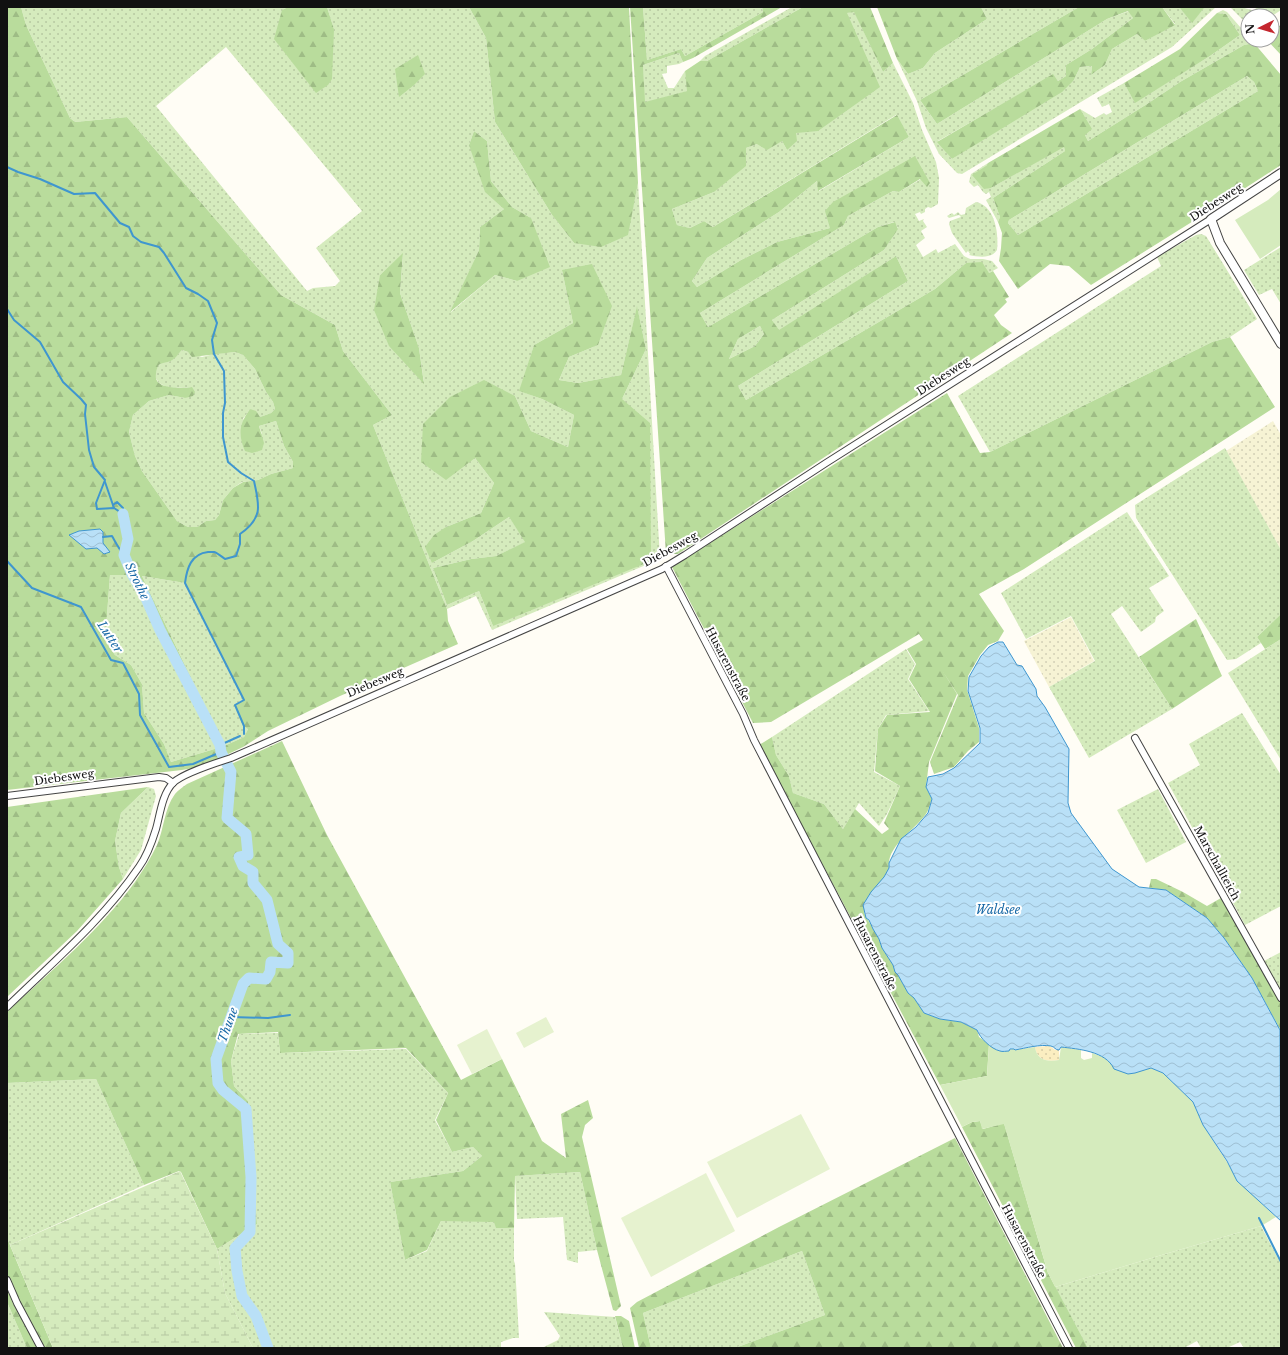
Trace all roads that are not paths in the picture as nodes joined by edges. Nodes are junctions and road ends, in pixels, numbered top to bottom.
1 (1281, 173) edge
2 (1211, 219) junction
3 (1281, 344) edge
4 (666, 566) junction
5 (1135, 738) dead end
6 (174, 783) junction
7 (7, 796) edge
8 (1281, 998) edge
9 (7, 1007) edge
10 (7, 1280) edge
11 (41, 1348) edge
12 (1069, 1348) edge

1 - 2 street, Diebesweg
2 - 3 street
2 - 4 street, Diebesweg
4 - 6 street, Diebesweg
4 - 12 street, Husarenstraße
5 - 8 street, Marschallteich
6 - 7 street, Diebesweg
6 - 9 street
10 - 11 street

